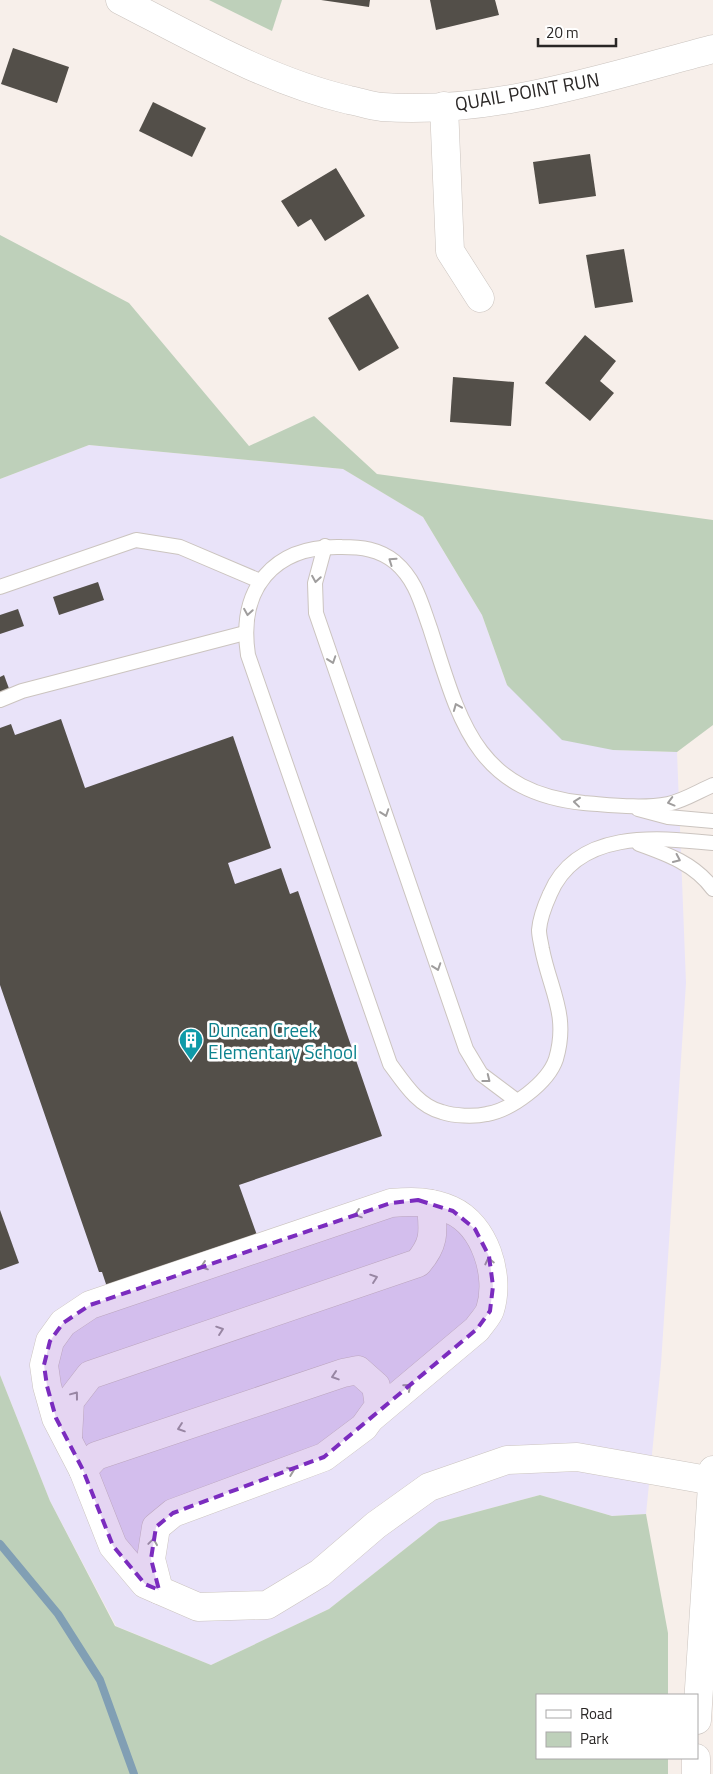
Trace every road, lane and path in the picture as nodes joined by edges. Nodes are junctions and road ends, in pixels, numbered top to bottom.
1 (120, 0) edge
2 (713, 49) edge
3 (444, 106) junction
4 (480, 298) dead end
5 (325, 546) junction
6 (260, 581) junction
7 (0, 587) edge
8 (245, 633) junction
9 (0, 700) edge
10 (713, 785) edge
11 (625, 806) junction
12 (713, 822) edge
13 (633, 842) junction
14 (713, 843) edge
15 (713, 889) edge
16 (517, 1101) junction
17 (431, 1204) junction
18 (371, 1418) junction
19 (68, 1442) junction
20 (83, 1470) junction
21 (713, 1477) edge
22 (159, 1590) junction
23 (698, 1705) edge
24 (696, 1759) edge
25 (696, 1774) edge

1 - 3 street, QUAIL POINT RUN
2 - 3 street, QUAIL POINT RUN
3 - 4 street
5 - 6 lane
11 -> 5 lane
5 -> 16 lane
6 - 7 lane
6 -> 8 lane
8 - 9 lane
8 - 16 lane
10 -> 11 lane
11 - 12 lane
13 - 14 lane
13 -> 15 lane
13 - 16 lane
18 -> 17 street
19 -> 17 street
17 -> 19 street
18 -> 20 street
22 -> 18 street
19 - 20 street
20 - 22 street
21 - 22 street
21 - 23 street
24 - 25 street

